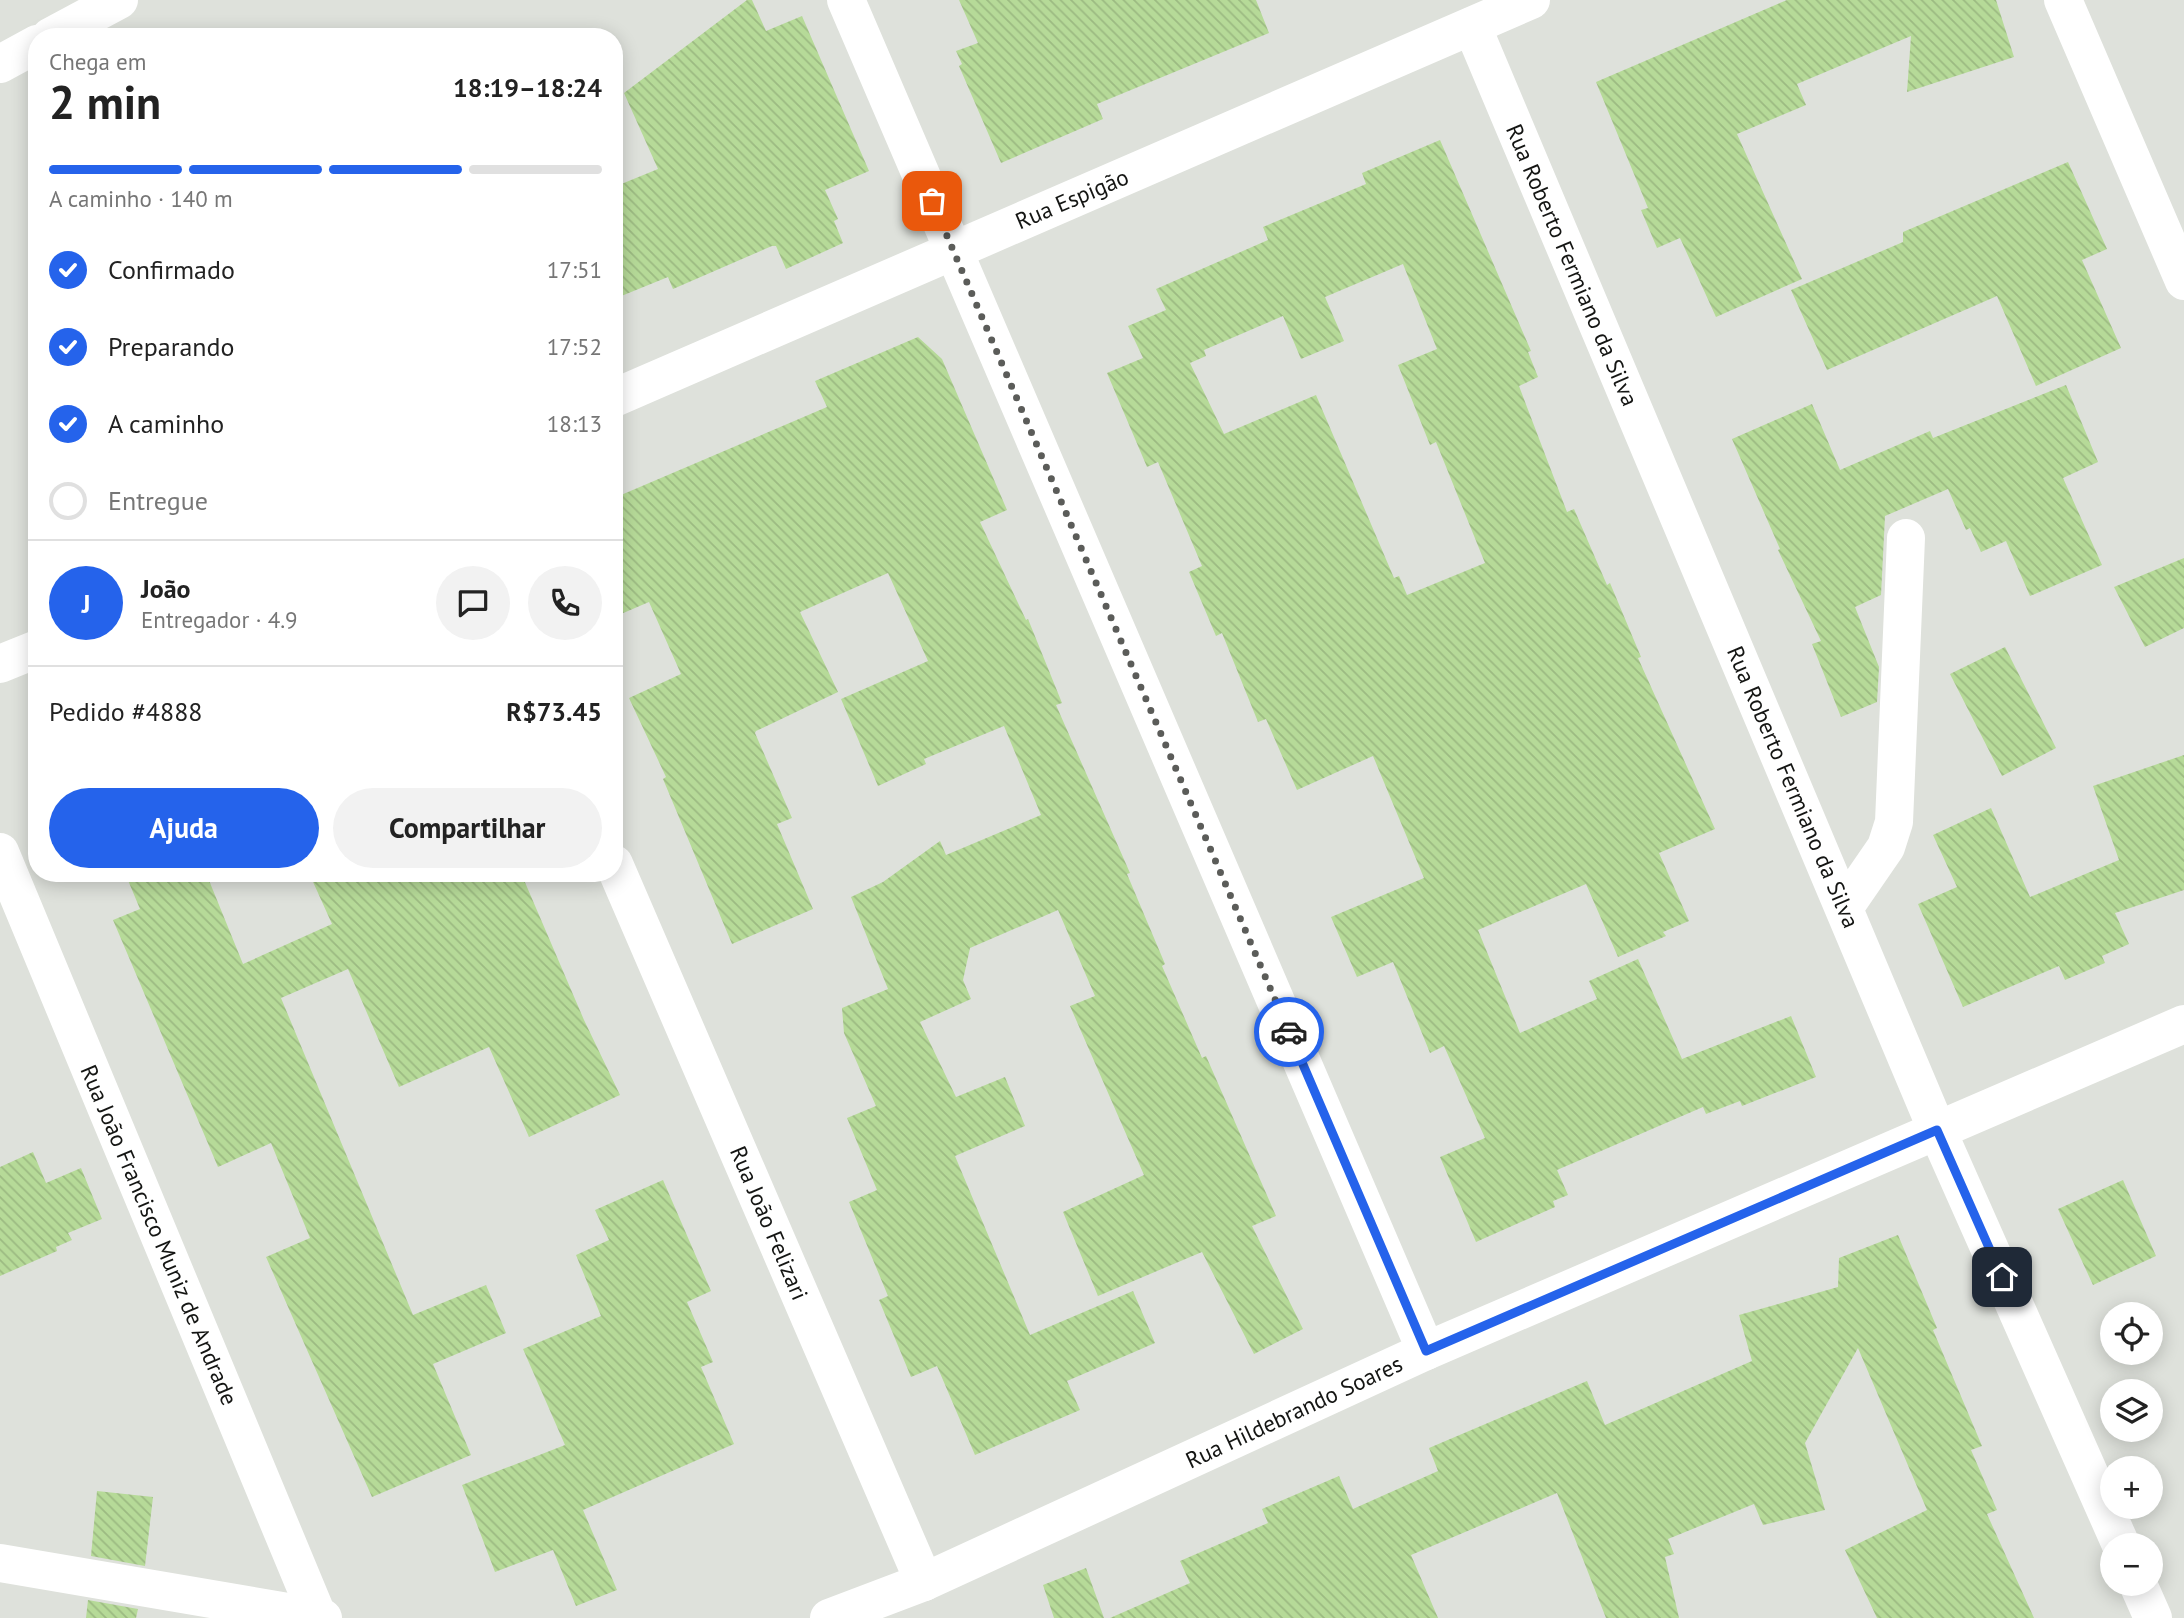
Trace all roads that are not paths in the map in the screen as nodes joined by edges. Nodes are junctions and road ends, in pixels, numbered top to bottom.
1 (120, 0) edge
2 (846, 0) edge
3 (1531, 0) edge
4 (2063, 0) edge
5 (1472, 26) junction
6 (67, 28) edge
7 (28, 49) edge
8 (0, 64) edge
9 (953, 251) junction
10 (2184, 281) edge
11 (623, 394) edge
12 (1906, 538) dead end
13 (28, 653) edge
14 (0, 664) edge
15 (0, 852) edge
16 (622, 882) edge
17 (1844, 908) junction
18 (2184, 1024) edge
19 (1937, 1130) junction
20 (1426, 1351) junction
21 (2116, 1533) edge
22 (0, 1563) edge
23 (924, 1582) junction
24 (2143, 1596) edge
25 (321, 1618) edge
26 (828, 1618) edge
27 (2153, 1618) edge

1 - 6 street
2 - 9 street
3 - 5 street, Rua Espigão
4 - 10 street
5 - 9 street, Rua Espigão
5 - 17 street, Rua Roberto Fermiano da Silva
7 - 8 street
9 - 11 street, Rua Espigão
9 - 20 street
12 - 17 street
13 - 14 street
15 - 25 street, Rua João Francisco Muniz de Andrade
16 - 23 street, Rua João Felizari
17 - 19 street, Rua Roberto Fermiano da Silva
18 - 19 street, Rua Hildebrando Soares
19 - 20 street, Rua Hildebrando Soares
19 - 21 street, Rua Roberto Fermiano da Silva
20 - 23 street, Rua Hildebrando Soares
22 - 25 street
23 - 26 street, Rua Hildebrando Soares
24 - 27 street

